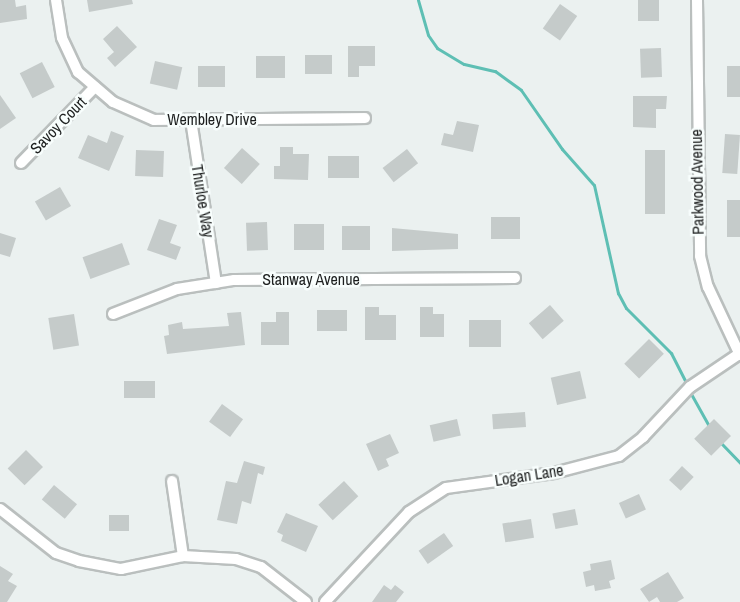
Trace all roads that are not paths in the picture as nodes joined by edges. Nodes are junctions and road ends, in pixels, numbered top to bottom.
1 (56, 0) edge
2 (697, 0) edge
3 (95, 87) junction
4 (365, 118) dead end
5 (190, 120) junction
6 (21, 163) dead end
7 (515, 278) dead end
8 (216, 283) junction
9 (113, 314) dead end
10 (739, 355) edge
11 (172, 481) dead end
12 (0, 509) edge
13 (183, 556) junction
14 (306, 602) edge
15 (326, 602) edge

1 - 3 street, Wembley Drive
2 - 10 street, Parkwood Avenue
3 - 5 street, Wembley Drive
3 - 6 street, Savoy Court
4 - 5 street, Wembley Drive
5 - 8 street, Thurloe Way
7 - 8 street, Stanway Avenue
8 - 9 street, Stanway Avenue
10 - 15 street, Logan Lane
11 - 13 street
12 - 13 street
13 - 14 street

